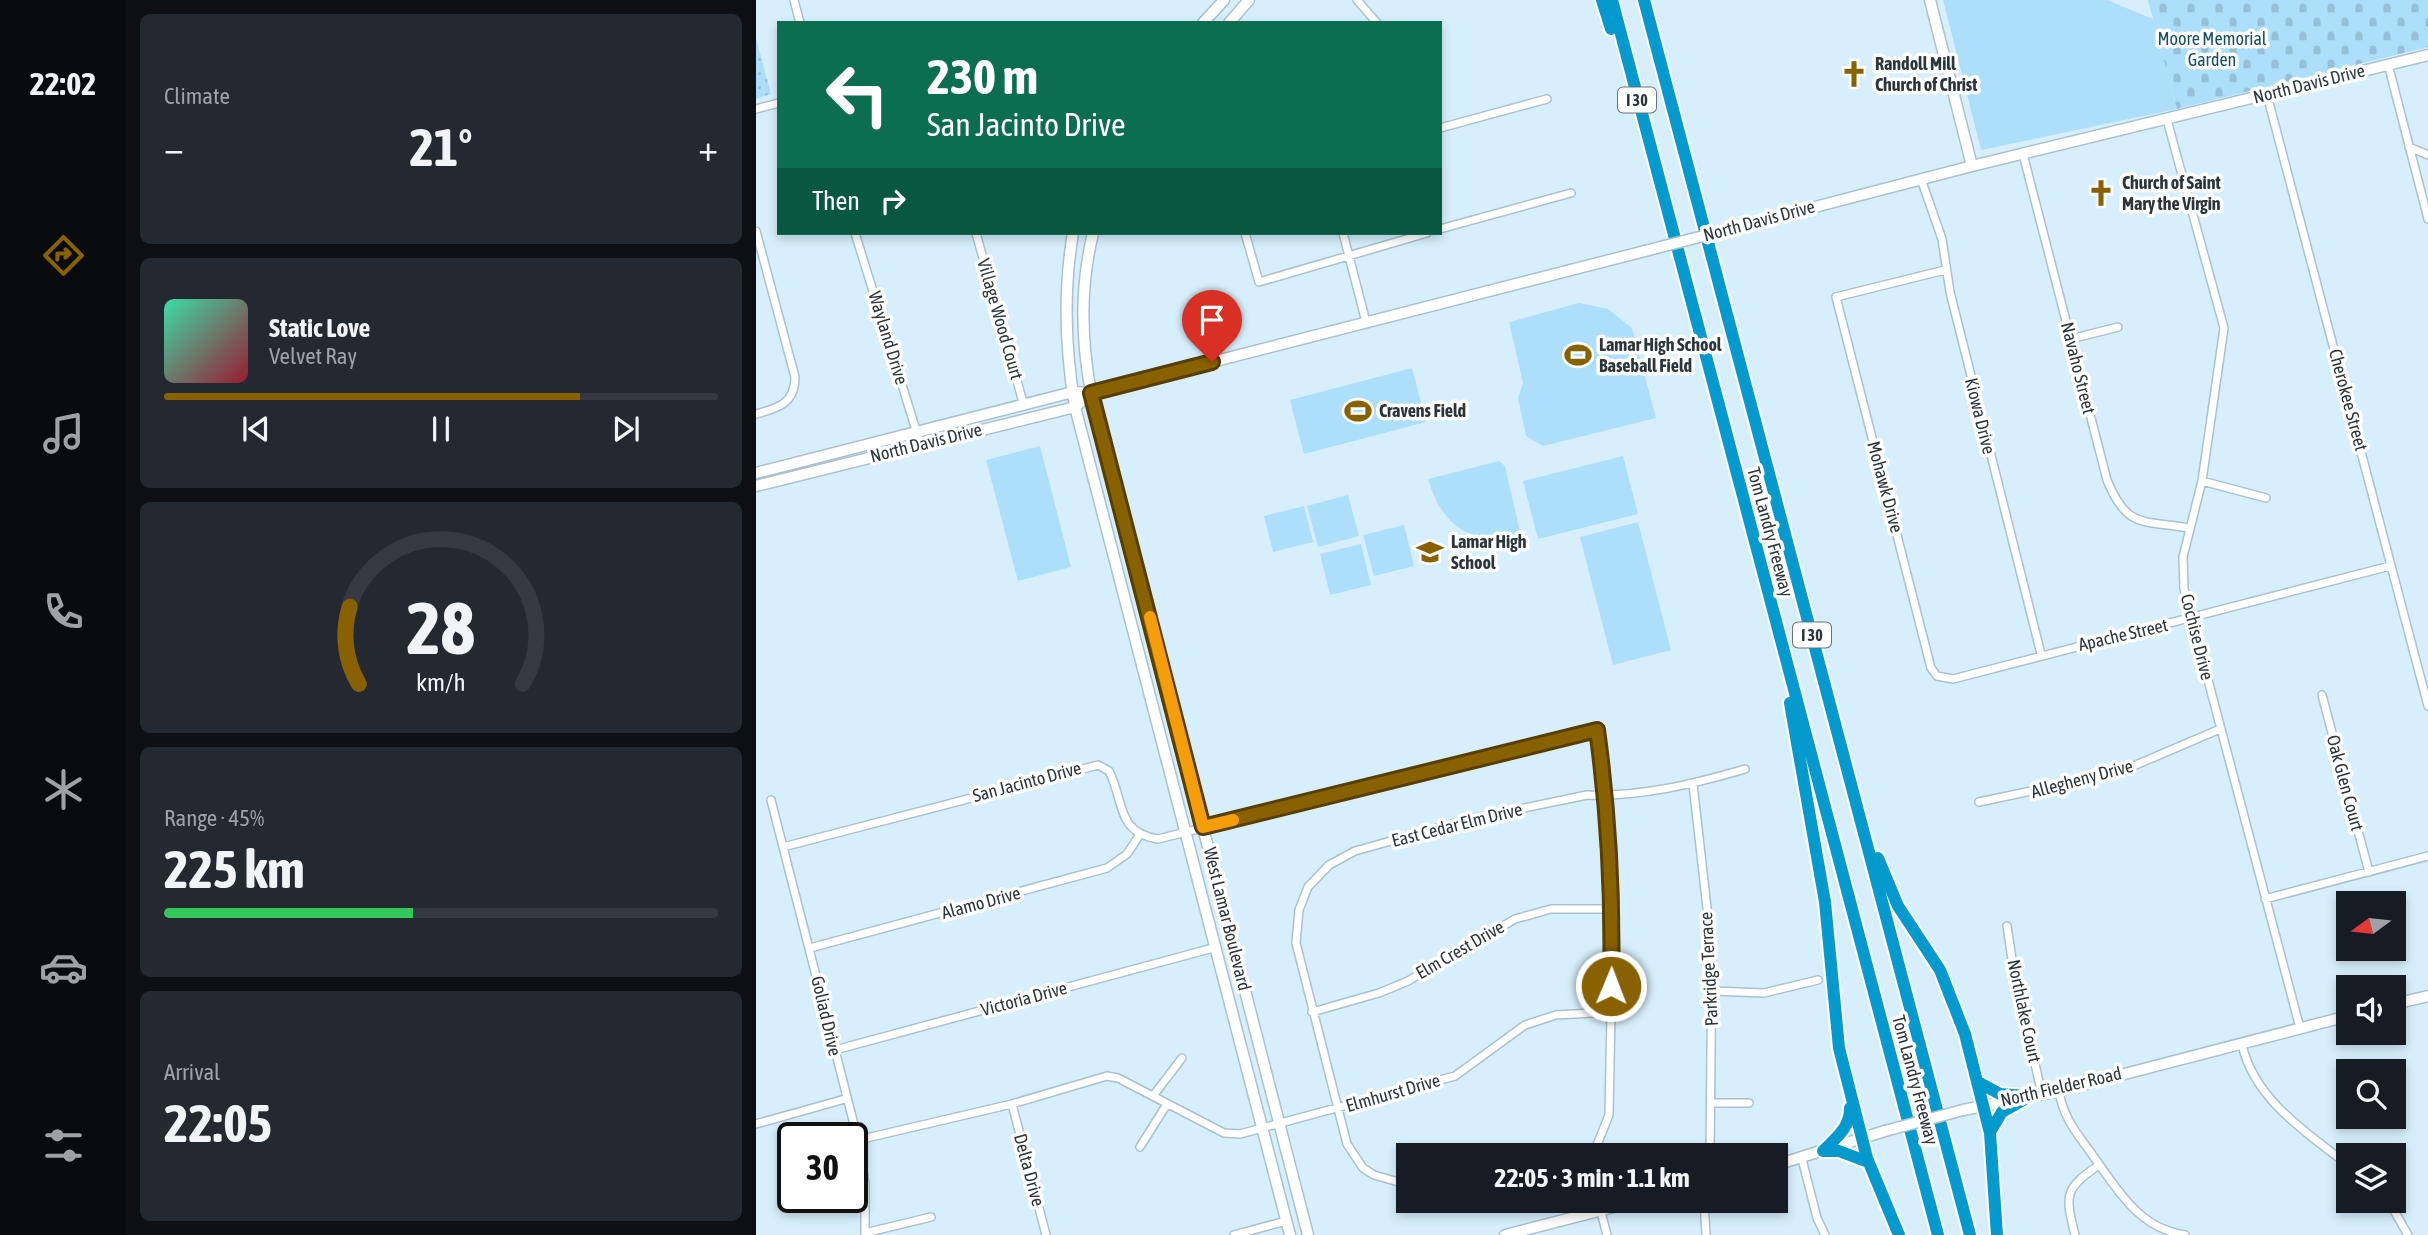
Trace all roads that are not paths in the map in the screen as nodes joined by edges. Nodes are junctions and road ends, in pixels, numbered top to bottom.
1 (794, 0) edge
2 (1224, 0) edge
3 (1249, 0) edge
4 (1357, 0) edge
5 (1602, 0) edge
6 (1612, 0) edge
7 (1644, 0) edge
8 (1930, 0) edge
9 (799, 21) edge
10 (1205, 21) edge
11 (1231, 21) edge
12 (1375, 21) edge
13 (2428, 55) edge
14 (2388, 64) junction
15 (2267, 95) junction
16 (1547, 99) dead end
17 (777, 104) edge
18 (756, 109) edge
19 (2167, 120) junction
20 (1442, 127) edge
21 (2409, 147) junction
22 (2023, 154) junction
23 (2428, 155) edge
24 (1972, 166) junction
25 (1922, 179) junction
26 (1571, 193) dead end
27 (1663, 201) junction
28 (2428, 219) edge
29 (1442, 227) edge
30 (756, 231) edge
31 (856, 235) edge
32 (977, 235) edge
33 (1073, 235) edge
34 (1093, 235) edge
35 (1246, 235) edge
36 (1344, 235) edge
37 (1420, 235) edge
38 (1349, 256) junction
39 (1945, 270) junction
40 (1366, 322) junction
41 (2118, 327) dead end
42 (2071, 339) junction
43 (1073, 392) junction
44 (1091, 393) junction
45 (1024, 406) junction
46 (1075, 407) junction
47 (756, 414) edge
48 (917, 431) junction
49 (920, 443) junction
50 (756, 473) edge
51 (2202, 481) junction
52 (756, 486) edge
53 (2266, 498) dead end
54 (2189, 528) junction
55 (2390, 566) junction
56 (1771, 603) junction
57 (2191, 618) junction
58 (2040, 654) junction
59 (1937, 676) joint
60 (2322, 695) dead end
61 (2428, 706) edge
62 (2220, 729) junction
63 (1838, 734) junction
64 (1188, 769) junction
65 (1745, 769) dead end
66 (1172, 774) junction
67 (1693, 784) junction
68 (1607, 796) junction
69 (771, 800) dead end
70 (1979, 802) dead end
71 (1203, 827) junction
72 (1185, 831) junction
73 (1139, 836) junction
74 (783, 847) junction
75 (2428, 856) edge
76 (2369, 872) junction
77 (2266, 899) junction
78 (1613, 909) junction
79 (2007, 926) dead end
80 (810, 948) junction
81 (1213, 948) junction
82 (1818, 980) dead end
83 (1713, 991) junction
84 (2427, 999) edge
85 (2406, 1002) edge
86 (1312, 1012) junction
87 (1611, 1012) junction
88 (2336, 1019) edge
89 (2300, 1028) junction
90 (2242, 1045) junction
91 (835, 1050) junction
92 (1182, 1058) dead end
93 (1978, 1082) junction
94 (2059, 1091) junction
95 (2036, 1095) junction
96 (1153, 1096) junction
97 (845, 1099) junction
98 (1850, 1101) junction
99 (1711, 1103) junction
100 (1749, 1103) dead end
101 (1012, 1104) junction
102 (1167, 1104) junction
103 (1984, 1105) junction
104 (1337, 1109) junction
105 (852, 1122) edge
106 (1278, 1123) junction
107 (756, 1124) edge
108 (1261, 1128) junction
109 (1990, 1133) junction
110 (868, 1138) edge
111 (1861, 1138) junction
112 (1598, 1143) edge
113 (1710, 1143) edge
114 (1140, 1147) dead end
115 (1823, 1151) junction
116 (2336, 1155) edge
117 (1802, 1159) junction
118 (1868, 1162) junction
119 (1788, 1163) edge
120 (2099, 1165) junction
121 (1396, 1181) edge
122 (865, 1213) edge
123 (1597, 1213) edge
124 (1601, 1213) edge
125 (1705, 1213) edge
126 (2395, 1213) edge
127 (931, 1217) dead end
128 (1286, 1221) junction
129 (865, 1234) edge
130 (1046, 1235) edge
131 (1234, 1235) edge
132 (1290, 1235) edge
133 (1308, 1235) edge
134 (1505, 1235) edge
135 (1606, 1235) edge
136 (1706, 1235) edge
137 (1825, 1235) edge
138 (1899, 1235) edge
139 (1938, 1235) edge
140 (1970, 1235) edge
141 (1997, 1235) edge
142 (2075, 1235) edge
143 (2185, 1235) edge
144 (2408, 1235) edge

1 - 9 street
2 - 10 main road
3 - 11 main road
4 - 12 street
5 - 27 highway
6 - 27 highway, Tom Landry Freeway / I 30
7 - 63 highway, Tom Landry Freeway / I 30
8 - 24 main road
13 - 14 main road, North Davis Drive
14 - 15 main road, North Davis Drive
14 - 21 street
15 - 19 main road, North Davis Drive
15 - 55 street, Cherokee Street
16 - 20 street
17 - 18 street
19 - 22 main road, North Davis Drive
19 - 51 street, Cochise Drive
21 - 23 street
21 - 28 street
22 - 24 main road, North Davis Drive
22 - 42 street, Navaho Street
24 - 25 main road, North Davis Drive
25 - 39 street, Kiowa Drive
25 - 40 main road, North Davis Drive, bridge
26 - 29 street
27 - 56 highway, Tom Landry Freeway / I 30
30 - 47 street
31 - 48 street, Wayland Drive
32 - 45 street, Village Wood Court
33 - 43 main road, West Lamar Boulevard
34 - 44 main road, West Lamar Boulevard
35 - 38 street
36 - 38 street
37 - 38 street
38 - 40 street
39 - 58 street, Kiowa Drive
39 - 59 street, Mohawk Drive
40 - 44 main road, North Davis Drive
41 - 42 street
42 - 54 street, Navaho Street
43 - 44 main road, North Davis Drive
43 - 45 main road, North Davis Drive
43 - 46 main road, West Lamar Boulevard
44 - 46 main road, North Davis Drive
44 - 64 main road, West Lamar Boulevard
45 - 48 main road, North Davis Drive
46 - 49 main road, North Davis Drive
46 - 66 main road, West Lamar Boulevard
48 - 49 street, Wayland Drive
48 - 50 main road, North Davis Drive
49 - 52 main road, North Davis Drive
51 - 53 street
51 - 54 street, Cochise Drive
54 - 57 street, Cochise Drive
55 - 57 street, Apache Street
55 - 61 street, Cherokee Street
56 - 98 highway
56 - 139 highway, Tom Landry Freeway / I 30
57 - 58 street, Apache Street
57 - 62 street, Cochise Drive
58 - 59 street, Apache Street
60 - 76 street, Oak Glen Court
62 - 70 street, Allegheny Drive
62 - 77 street, Cochise Drive
63 - 93 highway
63 - 140 highway, Tom Landry Freeway / I 30
64 - 66 main road
64 - 71 main road, West Lamar Boulevard
65 - 67 street, East Cedar Elm Drive
66 - 72 main road, West Lamar Boulevard
67 - 68 street, East Cedar Elm Drive
67 - 83 street, Parkridge Terrace
68 - 71 street
68 - 78 street
68 - 86 street, East Cedar Elm Drive
69 - 74 street, Goliad Drive
71 - 72 street
71 - 106 main road, West Lamar Boulevard
72 - 73 street
72 - 81 main road, West Lamar Boulevard
73 - 74 street, San Jacinto Drive
73 - 80 street, Alamo Drive
74 - 80 street, Goliad Drive
75 - 76 street
76 - 77 street
77 - 89 street, Cochise Drive
78 - 86 street, Elm Crest Drive
78 - 87 street
79 - 95 street, Northlake Court
80 - 91 street, Goliad Drive
81 - 91 street, Victoria Drive
81 - 108 main road, West Lamar Boulevard
82 - 83 street
83 - 99 street, Parkridge Terrace
84 - 85 main road
86 - 104 street, East Cedar Elm Drive
87 - 104 street, Elmhurst Drive
87 - 112 street
88 - 89 main road, North Fielder Road
89 - 90 main road, North Fielder Road
90 - 94 main road, North Fielder Road
90 - 116 street
91 - 97 street, Goliad Drive
92 - 96 street
93 - 95 highway
93 - 103 highway
94 - 95 main road, North Fielder Road
94 - 120 street
95 - 103 main road, North Fielder Road
95 - 109 highway
96 - 101 street, Elmhurst Drive
96 - 102 street, Elmhurst Drive
97 - 105 street, Goliad Drive
97 - 107 street
98 - 111 highway
98 - 115 highway
99 - 100 street
99 - 113 street, Parkridge Terrace
101 - 110 street, Elmhurst Drive
101 - 130 street, Delta Drive
102 - 108 street, Elmhurst Drive
102 - 114 street
103 - 109 highway
103 - 111 main road, North Fielder Road, bridge
104 - 106 street, Elmhurst Drive
104 - 121 street, East Cedar Elm Drive
106 - 108 street, Elmhurst Drive
106 - 133 main road, West Lamar Boulevard
108 - 128 main road, West Lamar Boulevard
109 - 141 highway
111 - 115 main road, North Fielder Road
111 - 118 highway
115 - 117 main road, North Fielder Road
115 - 118 highway
117 - 119 main road, North Fielder Road
117 - 137 street
118 - 138 highway
120 - 142 street
120 - 143 street
122 - 129 street, Goliad Drive
123 - 134 main road
124 - 135 street
125 - 136 street
126 - 144 street
127 - 129 street
128 - 131 street
128 - 132 main road, West Lamar Boulevard

